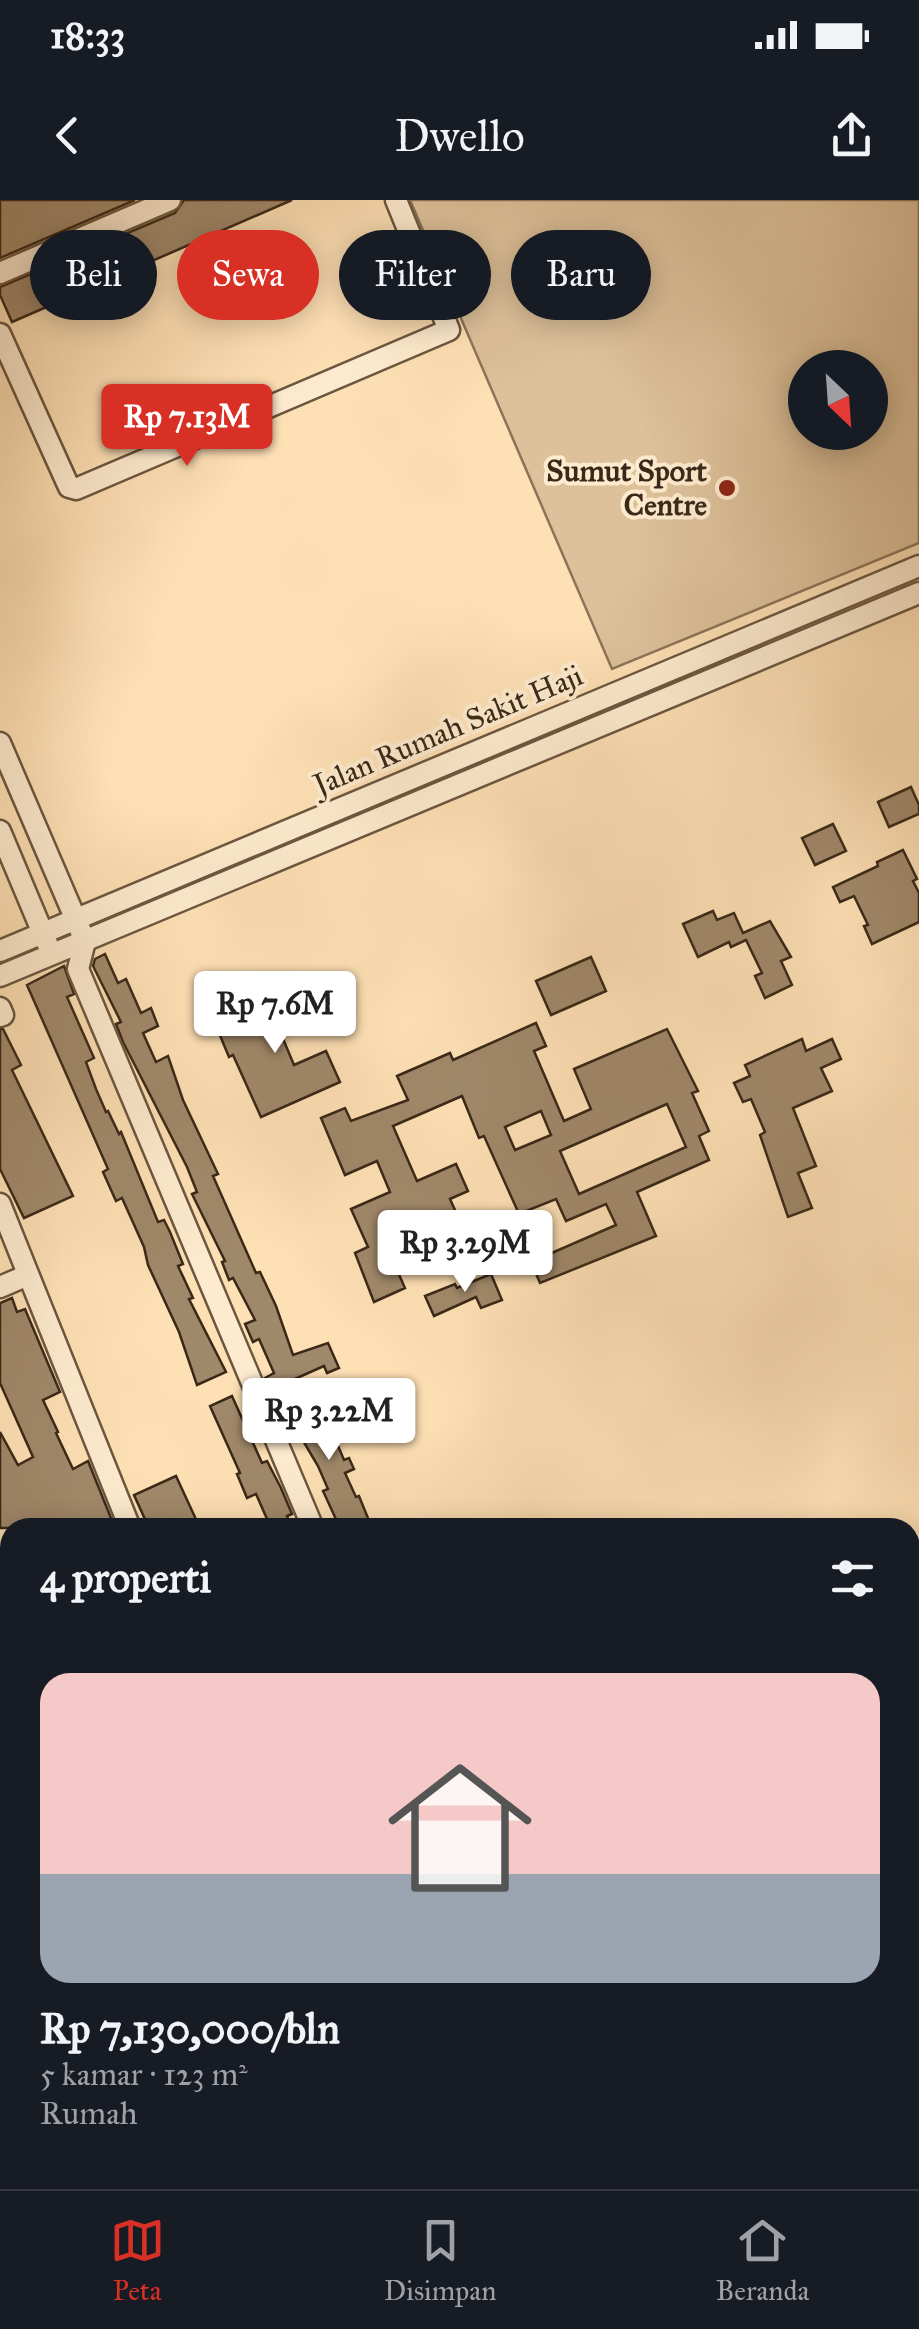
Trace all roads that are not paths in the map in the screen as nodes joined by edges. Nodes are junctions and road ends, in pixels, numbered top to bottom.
1 (170, 200) edge
2 (396, 200) edge
3 (0, 273) edge
4 (0, 334) edge
5 (919, 566) edge
6 (919, 593) edge
7 (0, 743) edge
8 (0, 831) edge
9 (75, 919) junction
10 (43, 932) junction
11 (84, 941) junction
12 (0, 950) edge
13 (52, 954) junction
14 (78, 970) junction
15 (0, 976) edge
16 (0, 1008) edge
17 (0, 1016) edge
18 (0, 1204) edge
19 (28, 1275) junction
20 (0, 1287) edge
21 (126, 1518) edge
22 (308, 1518) edge

1 - 3 street
2 - 4 street
5 - 9 street, Jalan Rumah Sakit Haji
6 - 11 street, Jalan Rumah Sakit Haji
7 - 9 street
8 - 10 street
9 - 10 street, Jalan Rumah Sakit Haji
9 - 11 street
10 - 12 street, Jalan Rumah Sakit Haji
10 - 13 street
11 - 13 street, Jalan Rumah Sakit Haji
11 - 14 street
13 - 14 street
13 - 15 street, Jalan Rumah Sakit Haji
14 - 22 street
16 - 17 street
18 - 19 street
19 - 20 street
19 - 21 street

